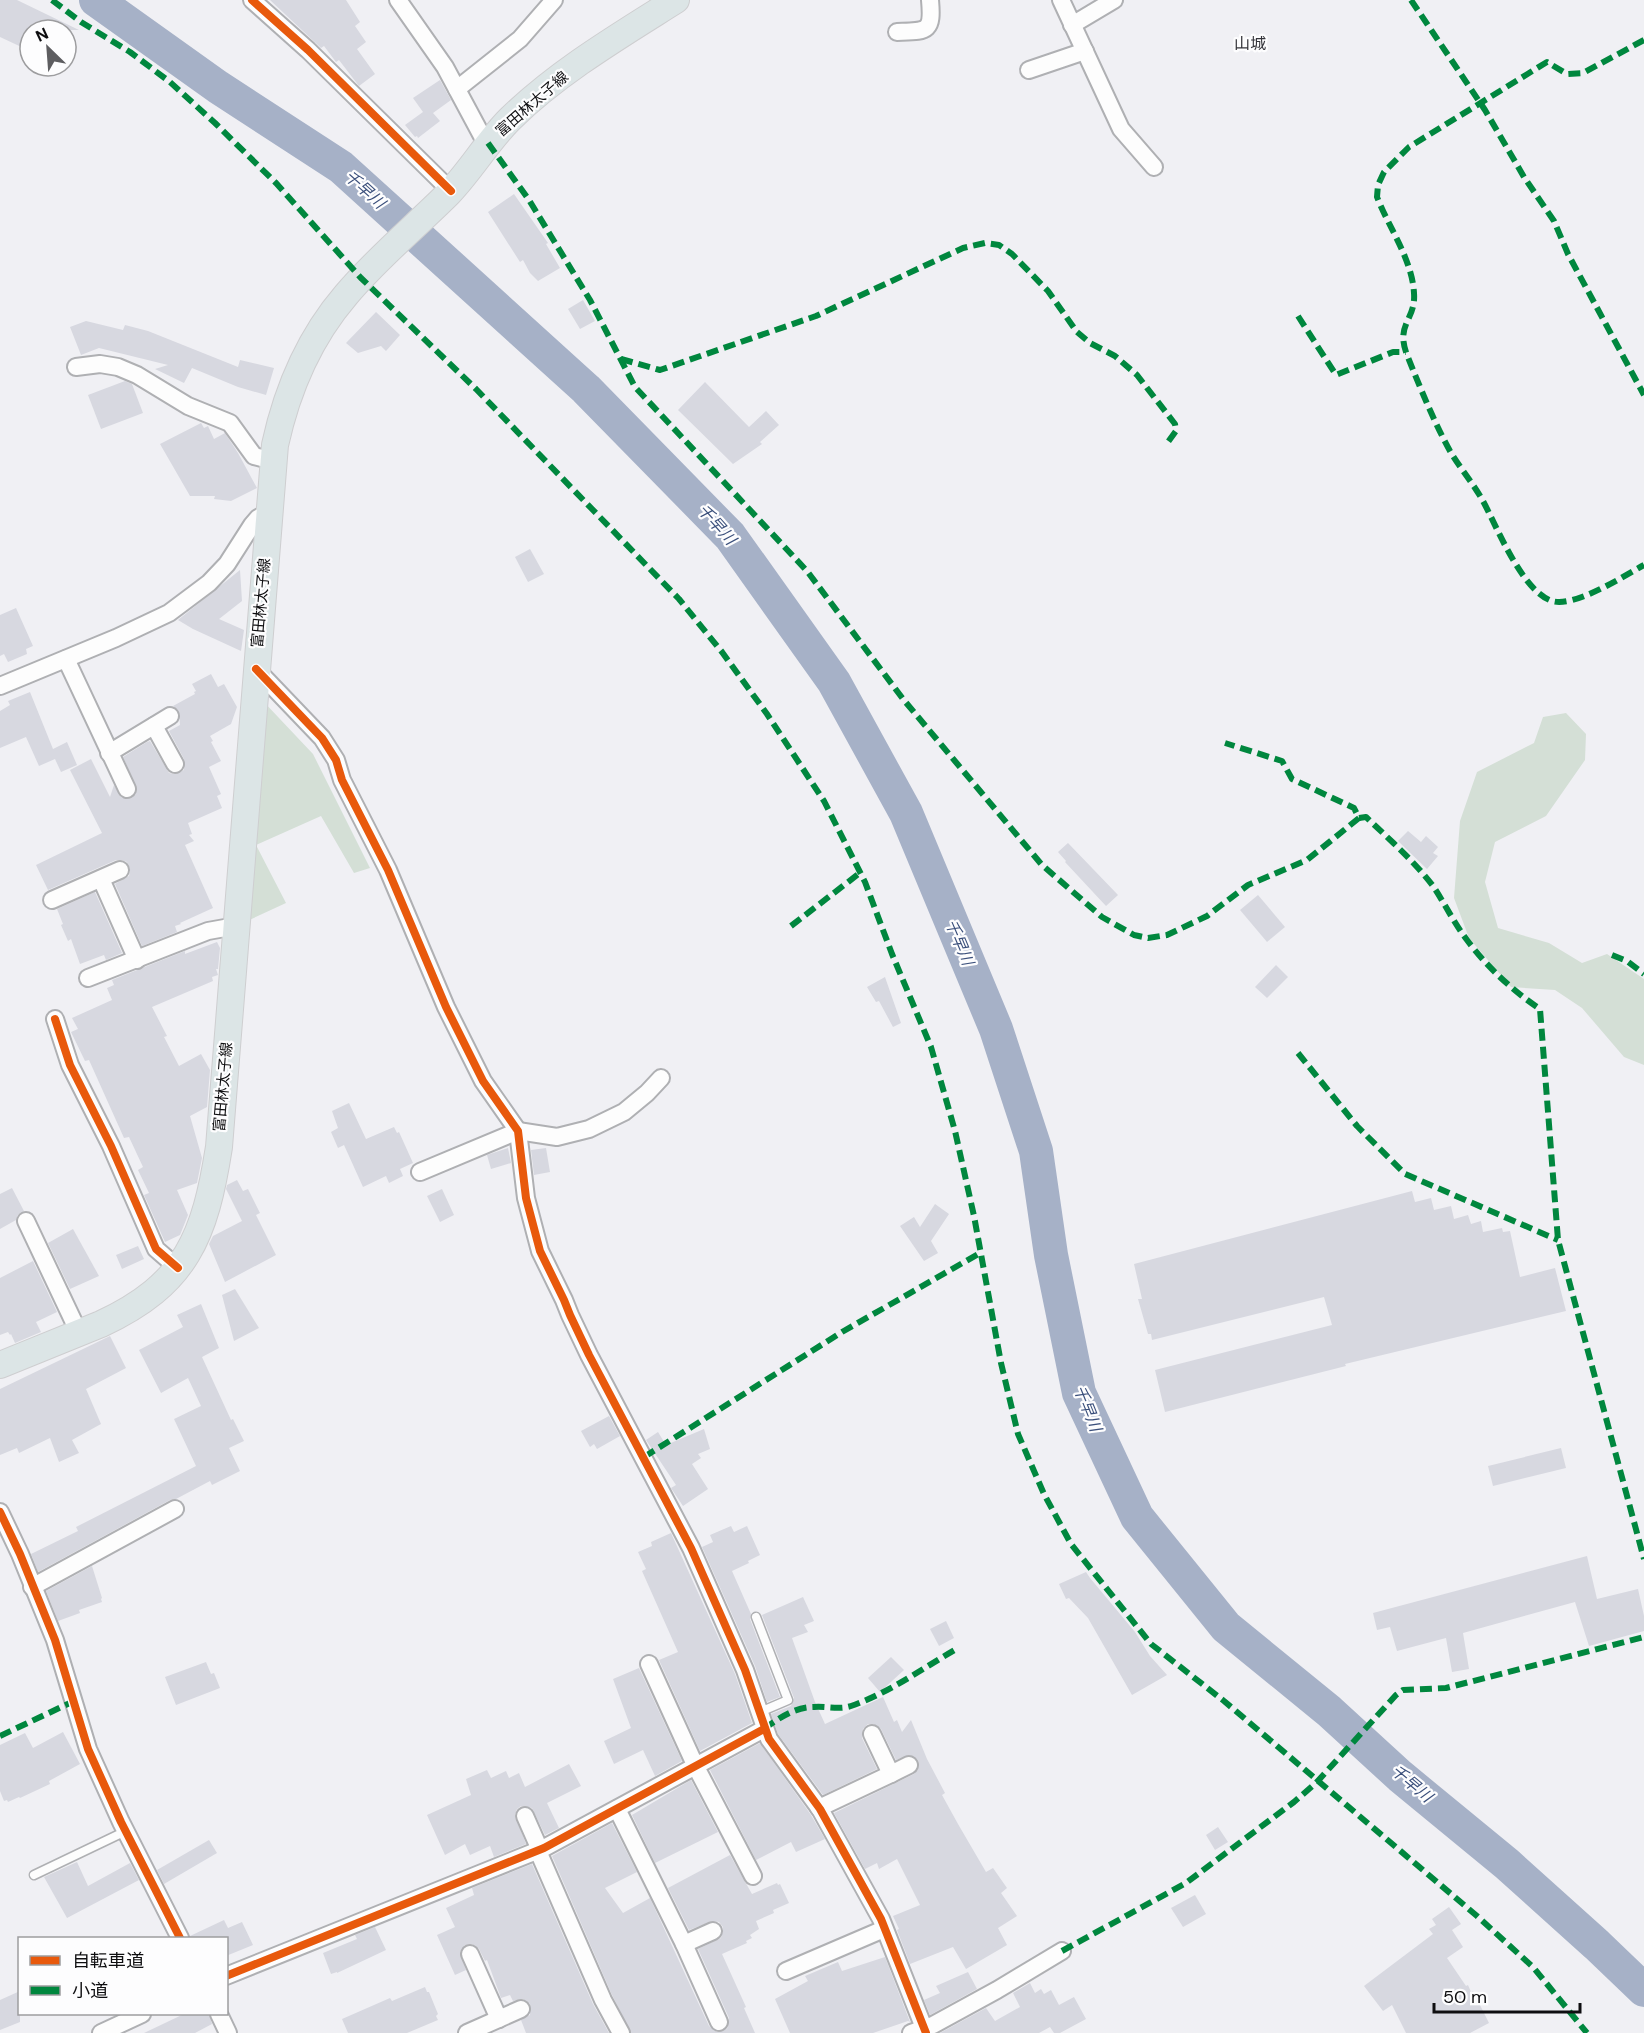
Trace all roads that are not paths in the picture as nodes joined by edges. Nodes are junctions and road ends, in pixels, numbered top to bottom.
1 (252, 0) edge
2 (398, 0) edge
3 (554, 0) edge
4 (675, 0) edge
5 (930, 0) edge
6 (1062, 0) edge
7 (1114, 0) edge
8 (1072, 25) junction
9 (897, 32) dead end
10 (1085, 51) junction
11 (1029, 70) dead end
12 (457, 89) junction
13 (488, 143) junction
14 (1154, 167) dead end
15 (447, 195) junction
16 (76, 367) dead end
17 (273, 461) junction
18 (269, 512) junction
19 (66, 659) junction
20 (256, 669) junction
21 (0, 686) edge
22 (170, 716) dead end
23 (154, 726) junction
24 (109, 753) junction
25 (175, 764) dead end
26 (127, 789) dead end
27 (120, 870) dead end
28 (101, 879) junction
29 (52, 900) dead end
30 (236, 926) junction
31 (137, 960) junction
32 (88, 978) dead end
33 (55, 1019) dead end
34 (661, 1078) dead end
35 (518, 1131) junction
36 (420, 1172) dead end
37 (26, 1221) dead end
38 (178, 1268) junction
39 (79, 1333) junction
40 (0, 1365) edge
41 (175, 1509) dead end
42 (0, 1512) edge
43 (32, 1587) junction
44 (756, 1617) dead end
45 (649, 1664) dead end
46 (762, 1721) junction
47 (872, 1734) dead end
48 (909, 1765) dead end
49 (696, 1767) junction
50 (891, 1774) junction
51 (819, 1808) junction
52 (617, 1809) junction
53 (525, 1816) dead end
54 (126, 1831) junction
55 (539, 1850) junction
56 (34, 1875) dead end
57 (753, 1876) dead end
58 (885, 1929) junction
59 (713, 1931) dead end
60 (179, 1937) edge
61 (684, 1944) junction
62 (1062, 1951) dead end
63 (470, 1954) dead end
64 (786, 1971) dead end
65 (228, 1975) edge
66 (521, 2009) dead end
67 (138, 2015) edge
68 (220, 2015) edge
69 (499, 2019) junction
70 (719, 2022) dead end
71 (921, 2032) edge
72 (100, 2033) edge
73 (228, 2033) edge
74 (467, 2033) edge
75 (621, 2033) edge

1 - 15 street
2 - 12 street
3 - 12 street
4 - 13 main road, 富田林太子線
5 - 9 street
6 - 8 street
7 - 8 street
8 - 10 street
10 - 11 street
10 - 14 street
12 - 13 street
13 - 15 main road, 富田林太子線
15 - 17 main road, 富田林太子線
16 - 17 street
17 - 18 main road, 富田林太子線
18 - 19 street
18 - 20 main road, 富田林太子線
19 - 21 street
19 - 24 street
20 - 30 main road, 富田林太子線
20 - 35 street
22 - 23 street
23 - 24 street
23 - 25 street
24 - 26 street
27 - 28 street
28 - 29 street
28 - 31 street
30 - 31 street
30 - 38 main road, 富田林太子線
31 - 32 street
33 - 38 street
34 - 35 street
35 - 36 street
35 - 46 street
37 - 39 street
38 - 39 main road, 富田林太子線
39 - 40 main road, 富田林太子線
41 - 43 street
42 - 43 street
43 - 54 street
44 - 46 lane
45 - 49 street
46 - 49 street
46 - 51 street
47 - 50 street
48 - 50 street
49 - 52 street
49 - 57 street
50 - 51 street
51 - 58 street
52 - 55 street
52 - 61 street
53 - 55 street
54 - 56 lane
54 - 60 street
55 - 65 street
55 - 75 street
58 - 64 street
58 - 71 street
59 - 61 street
61 - 70 street
62 - 71 street
63 - 69 street
66 - 69 street
67 - 72 street
68 - 73 street
69 - 74 street

